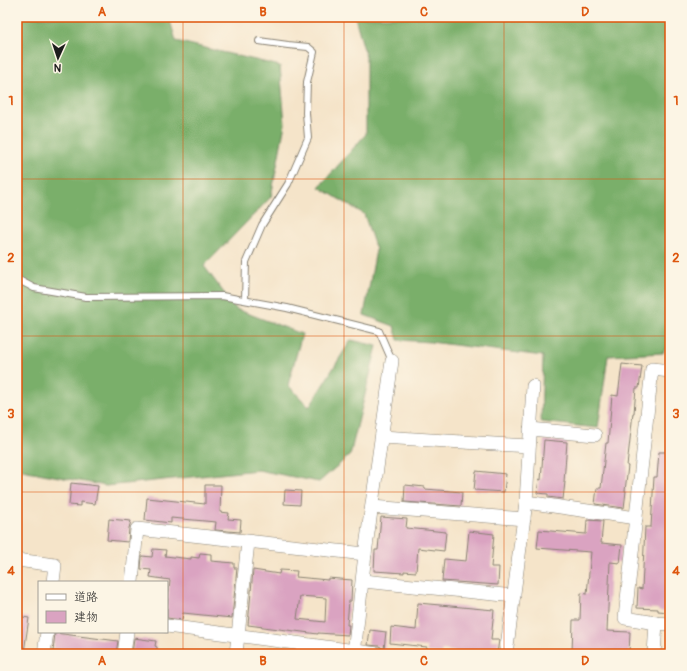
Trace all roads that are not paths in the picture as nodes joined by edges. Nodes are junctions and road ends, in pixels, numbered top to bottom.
1 (259, 41) dead end
2 (17, 279) edge
3 (245, 300) junction
4 (392, 360) joint
5 (670, 370) edge
6 (533, 386) dead end
7 (530, 429) junction
8 (595, 435) dead end
9 (382, 437) junction
10 (529, 446) junction
11 (526, 502) junction
12 (372, 507) junction
13 (636, 518) junction
14 (524, 519) junction
15 (248, 542) junction
16 (365, 554) junction
17 (17, 560) edge
18 (53, 581) edge
19 (132, 581) edge
20 (363, 581) junction
21 (514, 596) junction
22 (656, 623) junction
23 (670, 624) edge
24 (168, 626) edge
25 (47, 633) edge
26 (127, 633) edge
27 (237, 635) junction
28 (354, 653) edge
29 (44, 654) edge
30 (124, 654) edge
31 (236, 654) edge
32 (378, 654) edge
33 (506, 654) edge
34 (654, 654) edge

1 - 3 lane
2 - 3 lane
3 - 4 lane
4 - 9 street
5 - 13 street
6 - 7 street
7 - 8 street
7 - 10 street
9 - 10 street
9 - 12 street
10 - 11 street
11 - 13 street
11 - 14 street
12 - 14 street
12 - 16 street
13 - 22 street
14 - 21 street
15 - 16 street
15 - 19 street
15 - 27 street
16 - 20 street
17 - 18 street
20 - 21 street
20 - 28 street
21 - 33 street
22 - 23 street
22 - 34 street
24 - 27 street
25 - 29 street
26 - 30 street
27 - 28 street
27 - 31 street
28 - 32 street

